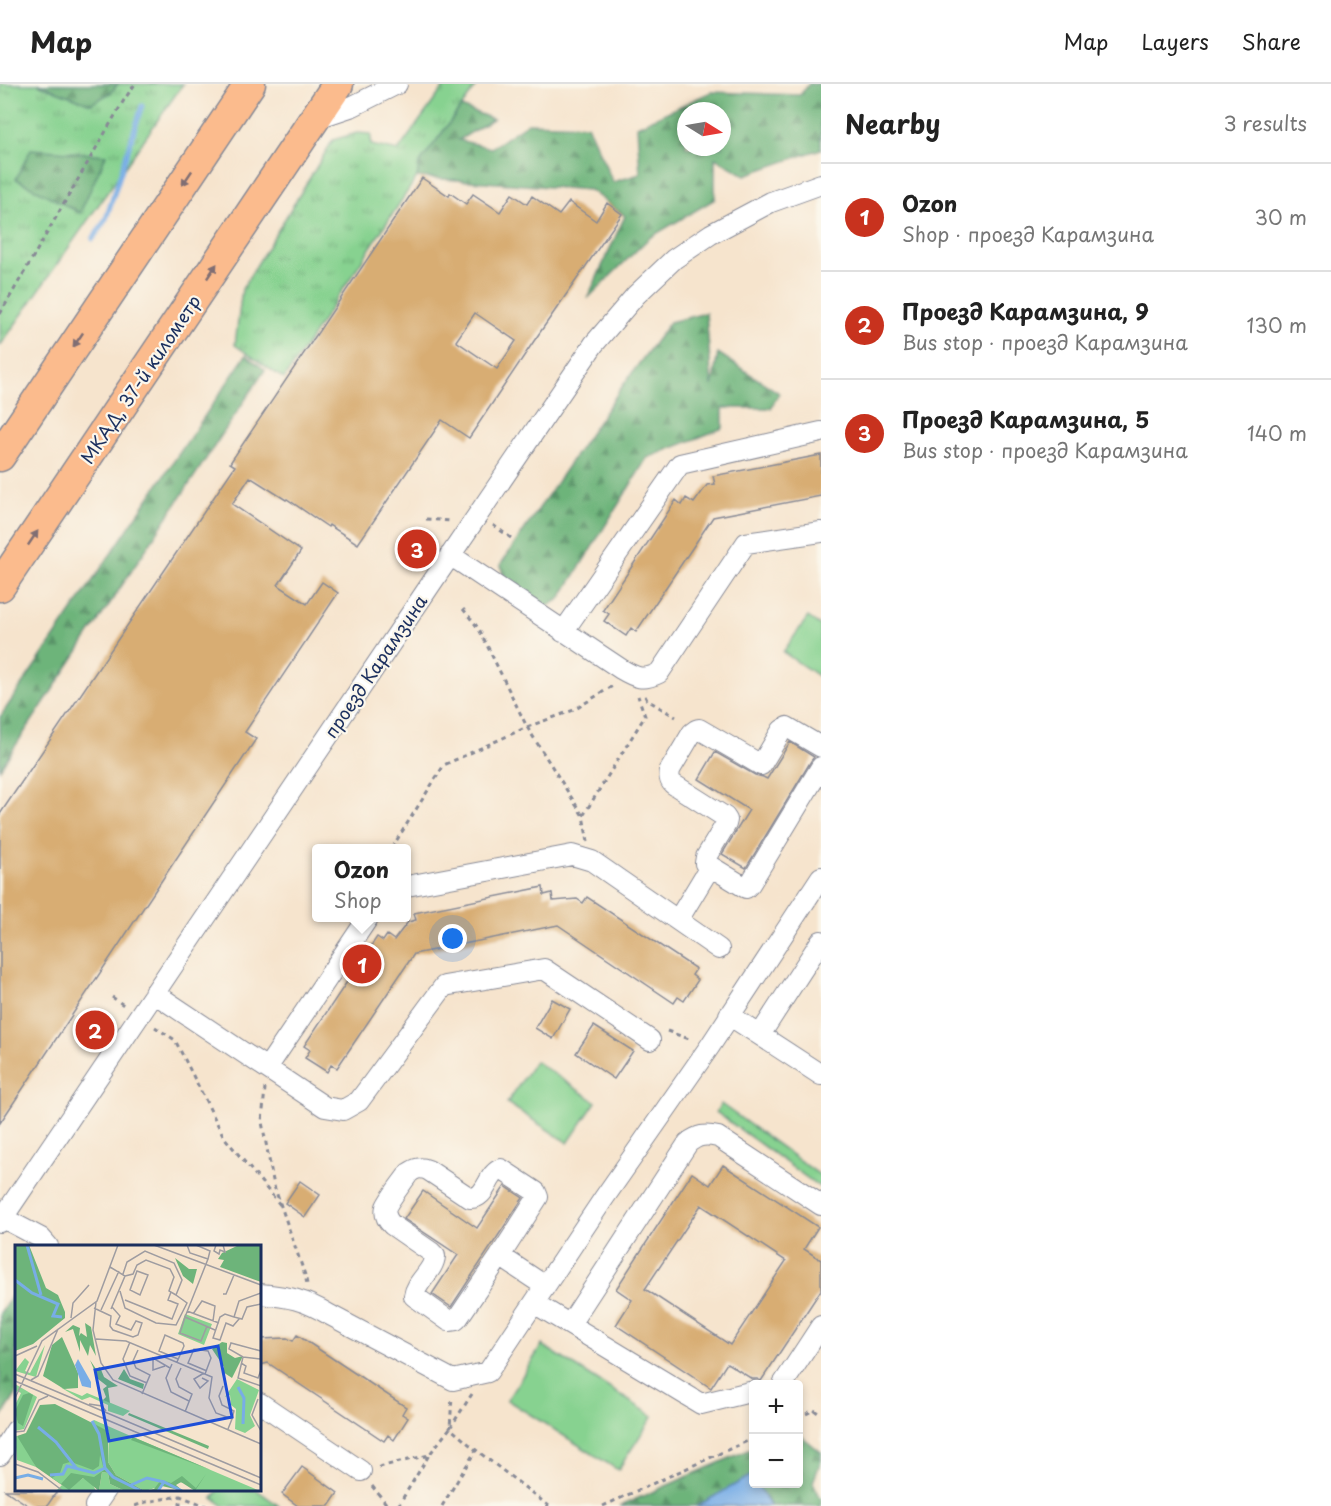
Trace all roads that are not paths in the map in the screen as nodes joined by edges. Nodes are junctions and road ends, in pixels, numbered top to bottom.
1 (250, 84) edge
2 (338, 84) edge
3 (397, 84) edge
4 (314, 119) junction
5 (821, 184) edge
6 (821, 432) edge
7 (0, 456) edge
8 (821, 532) edge
9 (450, 555) junction
10 (0, 586) edge
11 (563, 632) junction
12 (821, 747) edge
13 (821, 767) edge
14 (710, 867) junction
15 (821, 877) edge
16 (411, 885) edge
17 (678, 920) junction
18 (365, 922) edge
19 (821, 941) edge
20 (719, 949) dead end
21 (154, 993) junction
22 (729, 1015) junction
23 (760, 1035) junction
24 (650, 1040) road end
25 (267, 1068) junction
26 (821, 1075) edge
27 (821, 1205) edge
28 (2, 1220) edge
29 (47, 1245) edge
30 (500, 1256) junction
31 (545, 1286) junction
32 (261, 1294) edge
33 (534, 1303) junction
34 (570, 1324) junction
35 (821, 1326) edge
36 (786, 1380) edge
37 (749, 1392) edge
38 (261, 1404) edge
39 (15, 1432) edge
40 (0, 1455) edge
41 (361, 1471) road end
42 (105, 1491) edge
43 (95, 1506) edge

1 -> 7 highway
2 - 4 highway, МКАД, 37-й километр
3 - 4 street
10 -> 4 highway, МКАД, 37-й километр
5 - 9 street, проезд Карамзина
6 - 11 street
8 - 11 street
9 - 11 street
9 - 21 street, проезд Карамзина
12 - 14 street
13 - 14 street
14 - 17 street
15 - 22 street
16 - 17 street
17 - 20 street
18 - 25 street
19 - 23 street
21 - 25 street
21 - 28 street, проезд Карамзина
22 - 23 street
22 - 31 street
23 - 26 street
24 - 25 street
27 - 34 street
28 - 29 street
30 - 30 street
30 - 31 street
31 - 33 street
32 - 33 street
33 - 34 street
34 - 37 street
35 - 36 street
38 - 41 street
39 - 40 street
42 - 43 street

